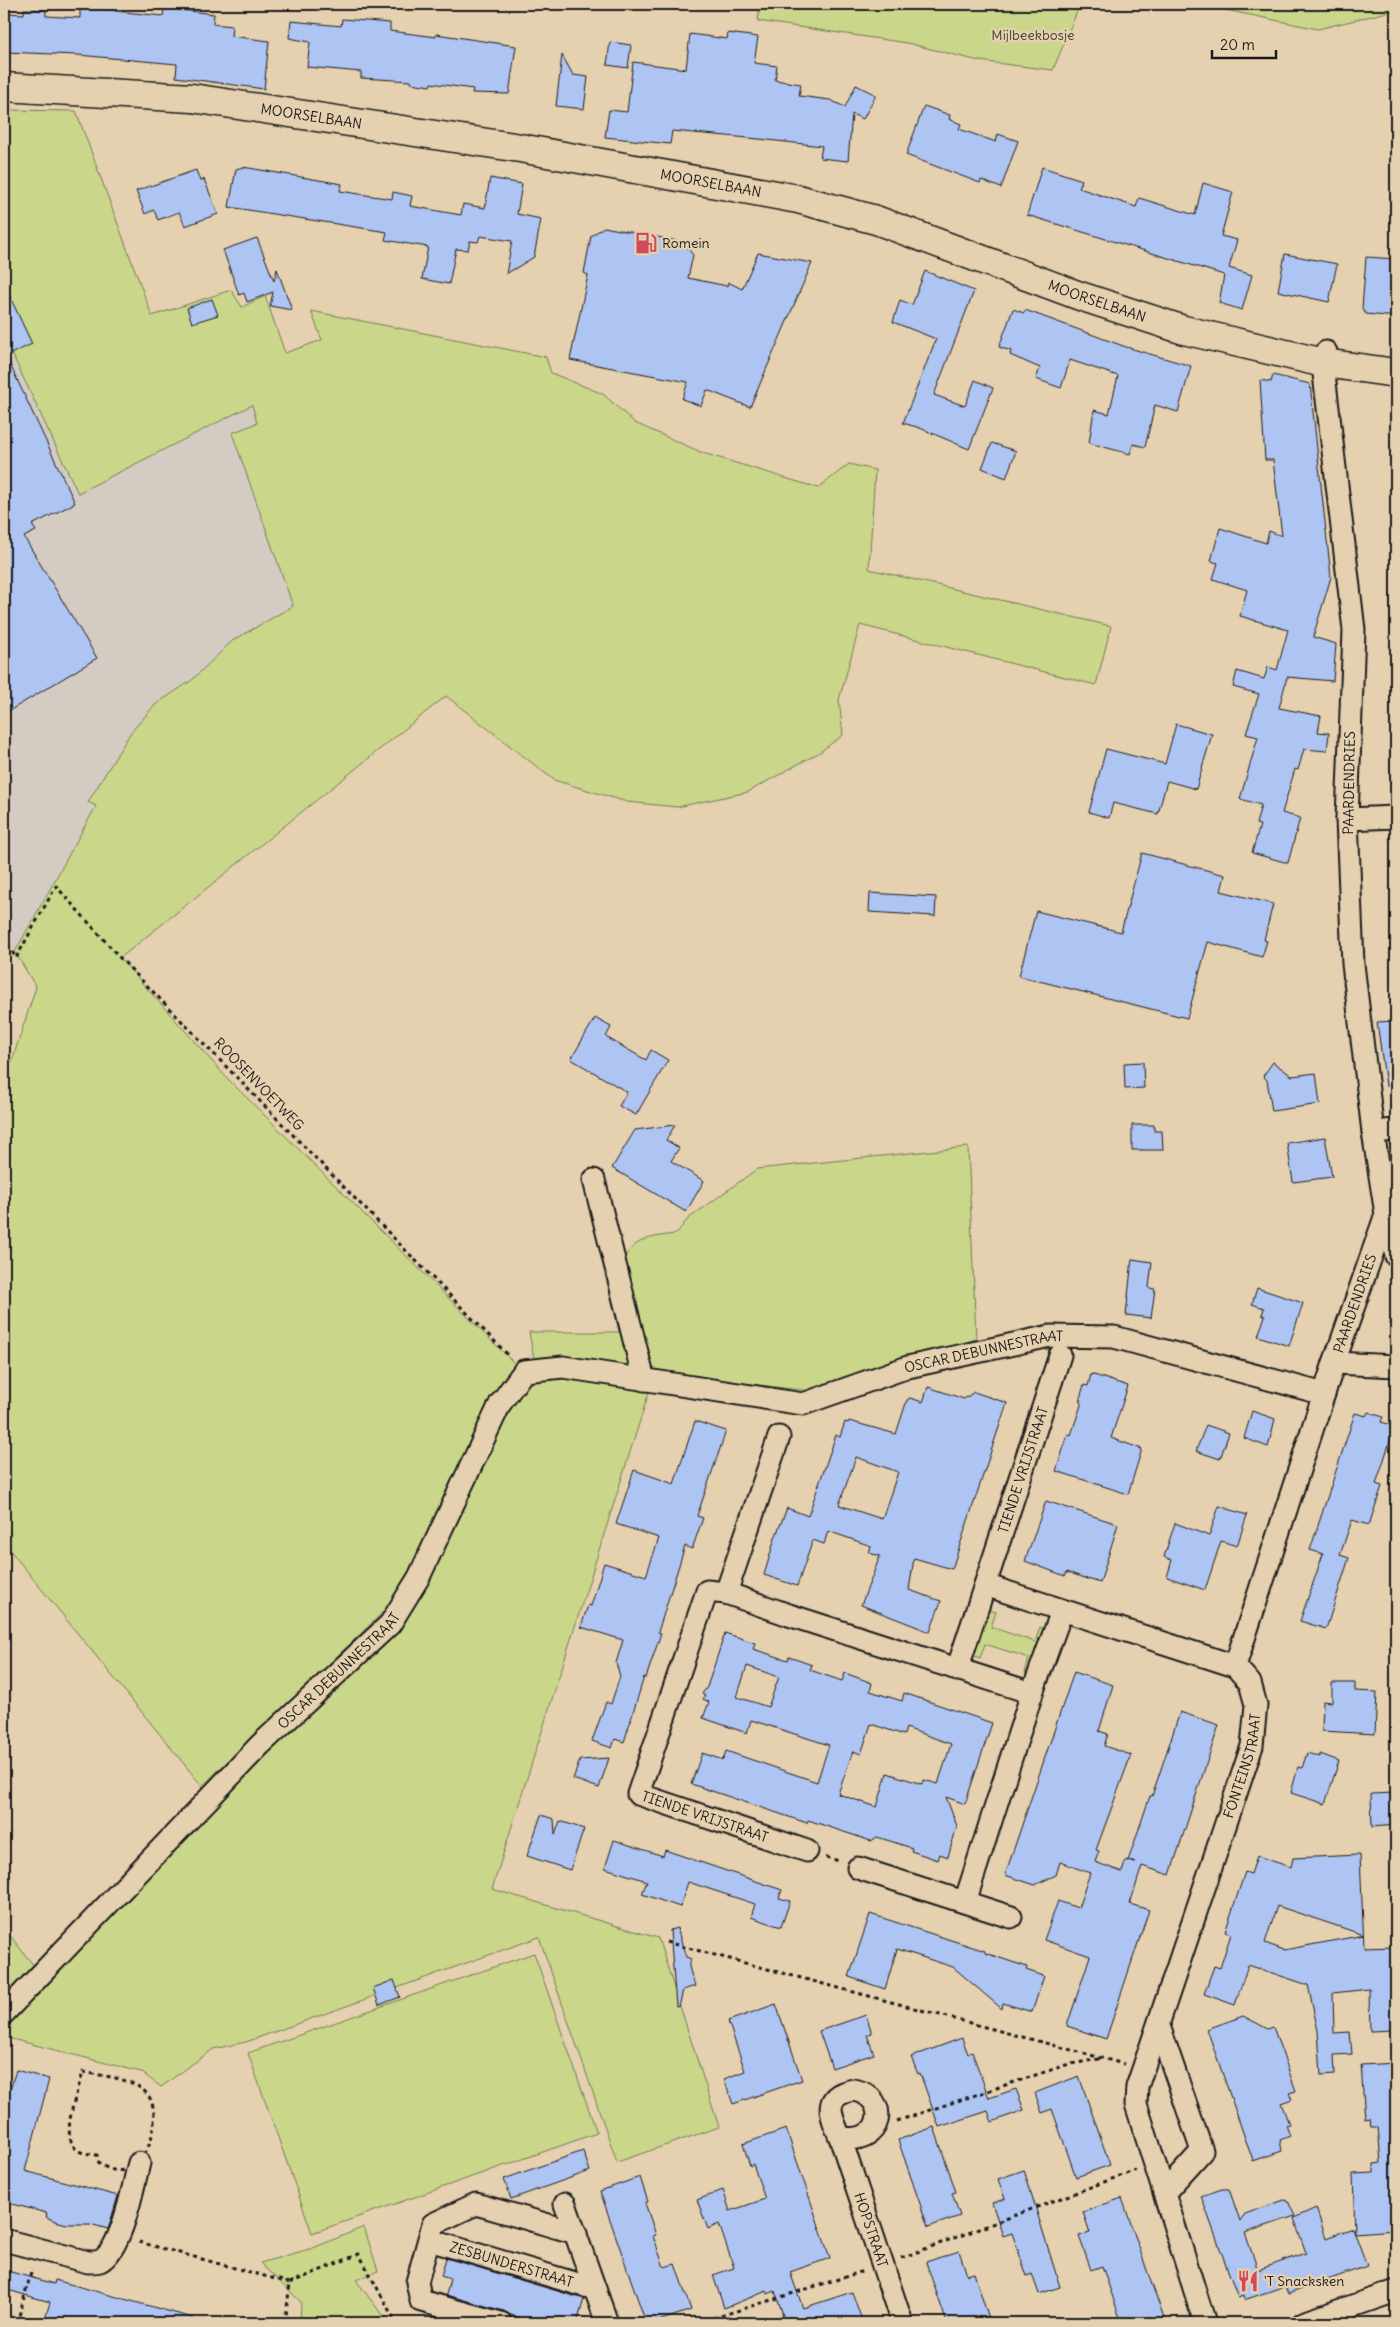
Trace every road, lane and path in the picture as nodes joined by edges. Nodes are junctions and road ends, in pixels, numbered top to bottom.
1 (4, 87) edge
2 (1325, 357) junction
3 (1396, 373) edge
4 (1396, 817) edge
5 (1347, 819) junction
6 (4, 938) edge
7 (1396, 1130) edge
8 (1373, 1132) junction
9 (594, 1180) dead end
10 (1386, 1214) junction
11 (1396, 1256) edge
12 (1060, 1356) dead end
13 (1334, 1364) junction
14 (1396, 1366) edge
15 (524, 1371) junction
16 (644, 1380) junction
17 (1324, 1394) junction
18 (779, 1437) dead end
19 (985, 1585) junction
20 (726, 1592) junction
21 (1062, 1611) junction
22 (1235, 1666) junction
23 (957, 1670) junction
24 (1032, 1694) junction
25 (807, 1851) joint
26 (858, 1868) joint
27 (965, 1902) junction
28 (1010, 1917) dead end
29 (666, 1942) dead end
30 (4, 2013) edge
31 (1159, 2026) junction
32 (1105, 2058) junction
33 (1144, 2070) junction
34 (872, 2129) junction
35 (151, 2136) dead end
36 (840, 2137) junction
37 (88, 2153) dead end
38 (140, 2163) dead end
39 (1155, 2163) junction
40 (1164, 2193) junction
41 (565, 2204) dead end
42 (576, 2233) junction
43 (118, 2236) junction
44 (4, 2240) edge
45 (429, 2240) junction
46 (38, 2249) junction
47 (882, 2265) junction
48 (290, 2283) junction
49 (595, 2288) junction
50 (1396, 2291) edge
51 (16, 2323) edge
52 (285, 2323) edge
53 (396, 2323) edge
54 (501, 2323) edge
55 (607, 2323) edge
56 (698, 2323) edge
57 (902, 2323) edge
58 (1205, 2323) edge
59 (1303, 2323) edge

1 - 2 main road, MOORSELBAAN
2 - 3 main road, MOORSELBAAN
2 - 5 street, PAARDENDRIES
4 - 5 street
5 - 8 street, PAARDENDRIES
6 - 15 path, ROOSENVOETWEG
7 - 8 street
8 - 10 street, PAARDENDRIES
9 - 16 street
10 - 11 street, PAARDENDRIES
10 - 13 street, PAARDENDRIES
12 - 19 street, TIENDE VRIJSTRAAT
13 - 14 street
13 - 17 street, PAARDENDRIES
15 - 16 street, OSCAR DEBUNNESTRAAT
15 - 30 street, OSCAR DEBUNNESTRAAT
16 - 17 street, OSCAR DEBUNNESTRAAT
17 - 22 street
18 - 20 street
19 - 21 street
19 - 23 street, TIENDE VRIJSTRAAT
20 - 23 street
20 - 25 street, TIENDE VRIJSTRAAT
21 - 22 street
21 - 24 street
22 - 31 street, FONTEINSTRAAT
23 - 24 street
24 - 27 street
25 - 26 path
26 - 27 street
27 - 28 street
29 - 32 path
31 - 33 street, FONTEINSTRAAT
31 - 40 street
32 - 33 path
32 - 34 path
33 - 39 street, FONTEINSTRAAT
34 - 36 street
34 - 36 street
35 - 37 path
36 - 47 street, HOPSTRAAT
38 - 43 street
39 - 40 street, FONTEINSTRAAT
39 - 47 path
40 - 58 street, FONTEINSTRAAT
41 - 42 street, ZESBUNDERSTRAAT
42 - 45 street
42 - 49 street, ZESBUNDERSTRAAT
43 - 46 street
43 - 48 path
44 - 46 street
45 - 49 street, ZESBUNDERSTRAAT
45 - 54 street
46 - 51 path
47 - 56 path
47 - 57 street, HOPSTRAAT
48 - 52 path
48 - 53 path
49 - 55 street, ZESBUNDERSTRAAT
50 - 59 street

